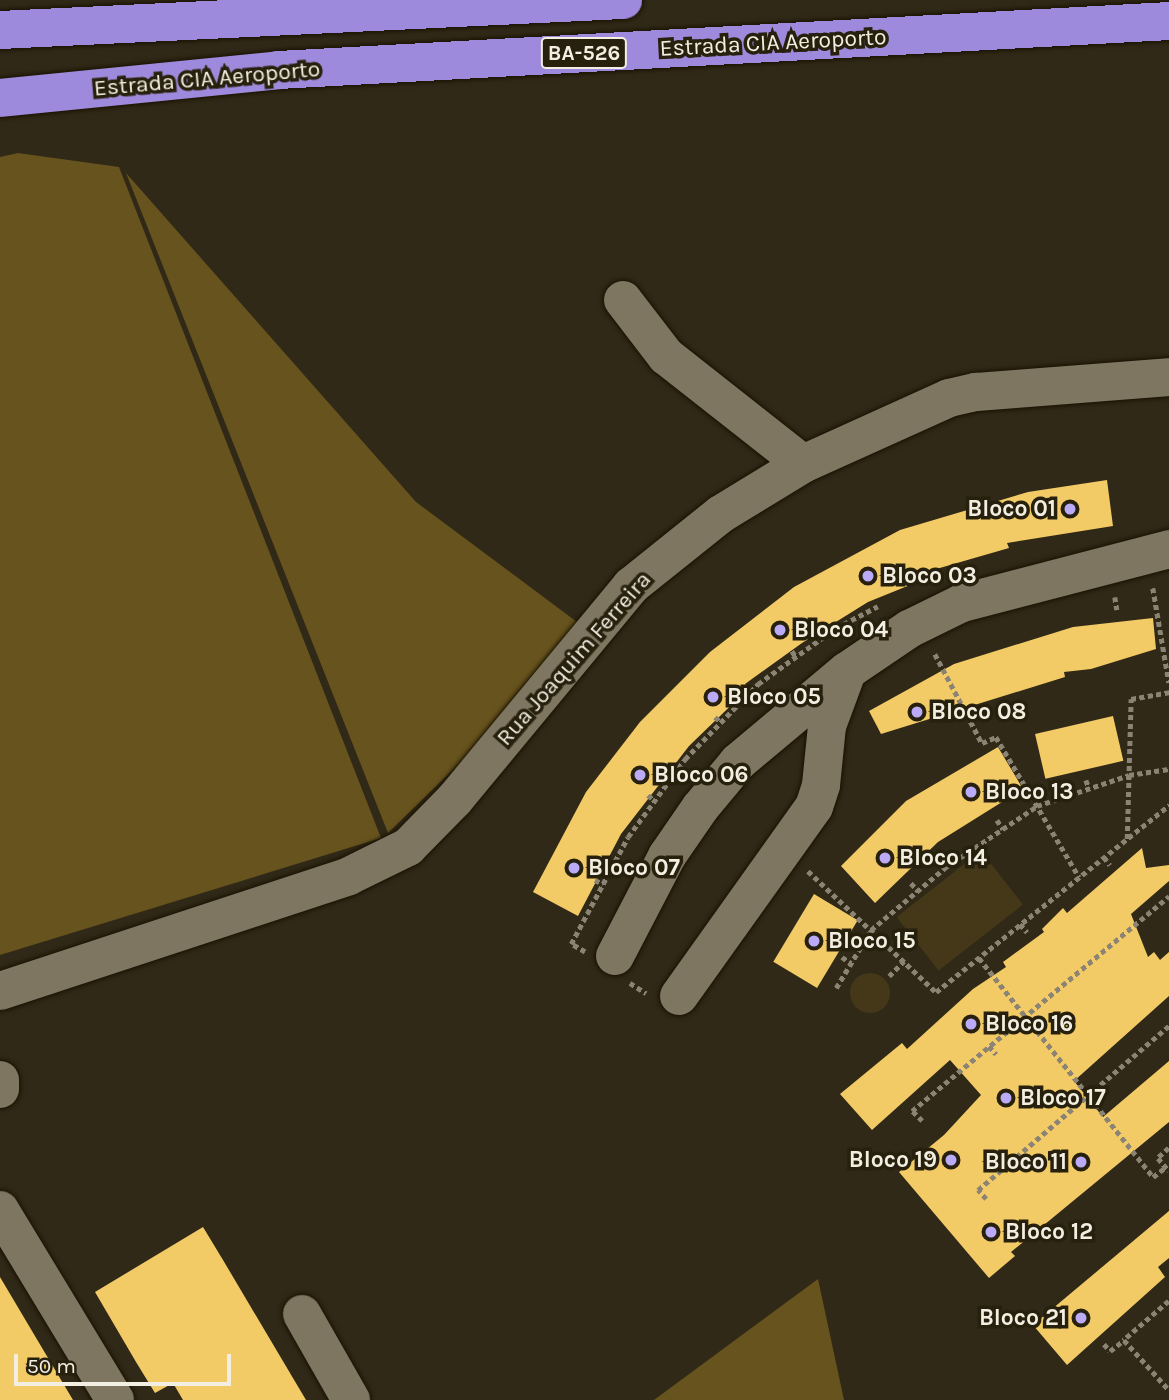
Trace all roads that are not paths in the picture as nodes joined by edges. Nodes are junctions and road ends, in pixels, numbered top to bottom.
1 (623, 0) edge
2 (1169, 21) edge
3 (0, 30) edge
4 (0, 98) edge
5 (623, 300) dead end
6 (1169, 377) edge
7 (803, 464) junction
8 (1169, 549) edge
9 (847, 671) junction
10 (615, 956) dead end
11 (0, 991) edge
12 (679, 996) dead end
13 (0, 1080) edge
14 (0, 1089) edge
15 (0, 1210) edge
16 (302, 1314) dead end
17 (116, 1400) edge
18 (351, 1400) edge

1 - 3 highway, BA-526
2 - 4 highway, Estrada CIA Aeroporto / BA-526
5 - 7 street
6 - 7 street, Rua Joaquim Ferreira
7 - 11 street, Rua Joaquim Ferreira
8 - 9 street
9 - 10 street
9 - 12 street
13 - 14 street
15 - 17 street
16 - 18 street

